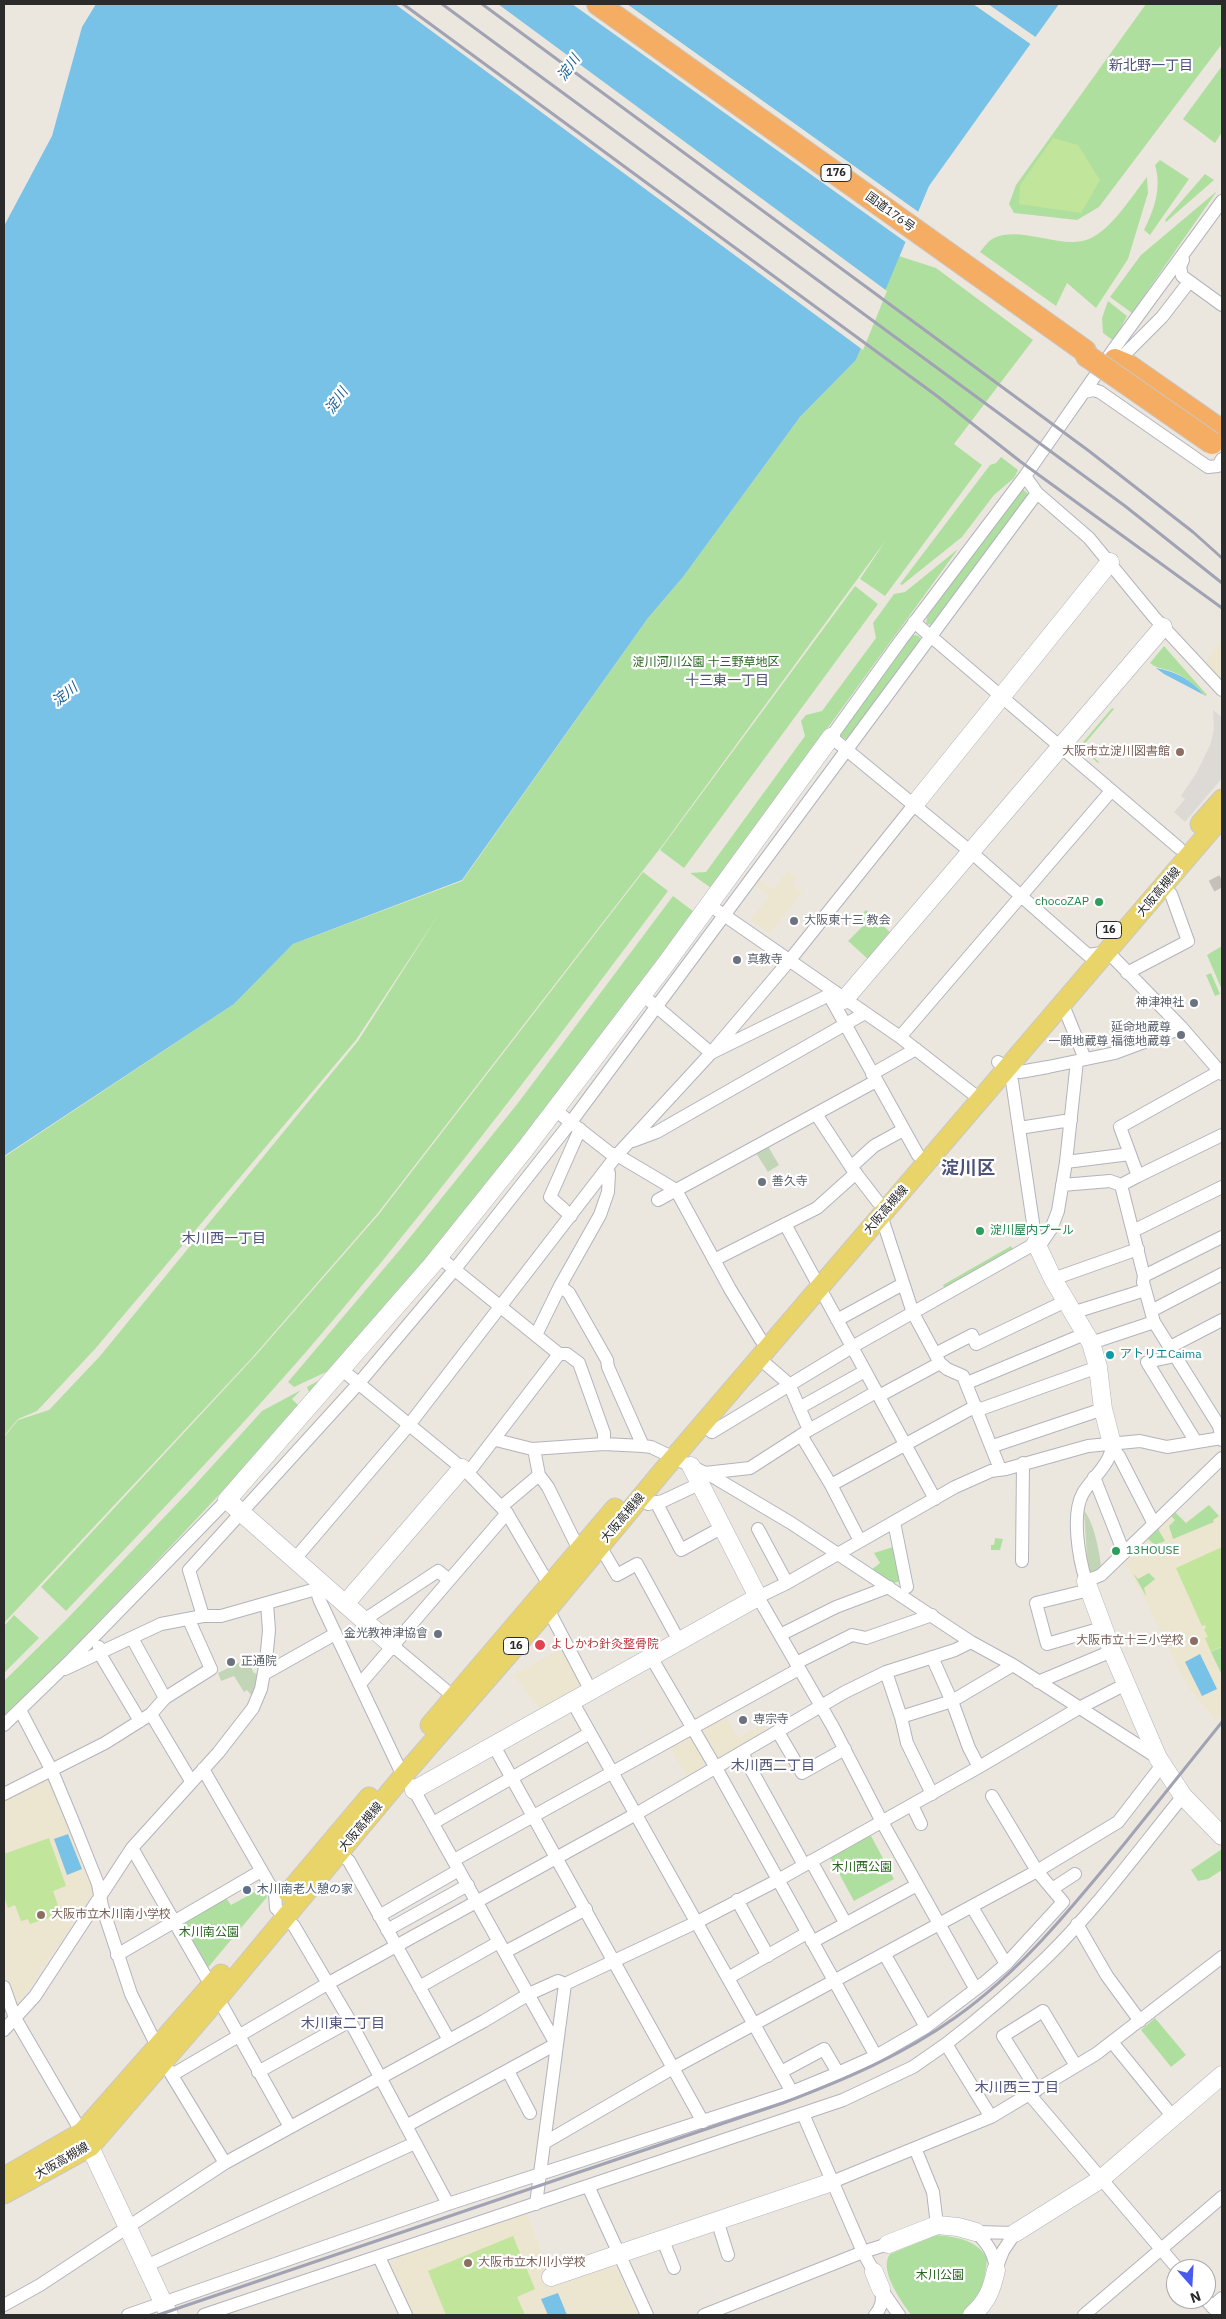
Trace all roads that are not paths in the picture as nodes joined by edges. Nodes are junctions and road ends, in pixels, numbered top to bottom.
1 (598, 4) edge
2 (1222, 201) edge
3 (1186, 252) junction
4 (1189, 282) junction
5 (1181, 293) junction
6 (1222, 305) edge
7 (1136, 318) junction
8 (1085, 349) junction
9 (1122, 363) junction
10 (1084, 392) junction
11 (1220, 448) edge
12 (1024, 476) junction
13 (1037, 493) junction
14 (1110, 562) junction
15 (914, 622) junction
16 (1163, 627) junction
17 (930, 636) junction
18 (1222, 690) edge
19 (1000, 697) junction
20 (831, 737) junction
21 (1061, 748) junction
22 (847, 749) junction
23 (1111, 791) junction
24 (1222, 799) edge
25 (914, 805) junction
26 (1222, 817) edge
27 (1179, 848) junction
28 (971, 852) junction
29 (1167, 891) junction
30 (1021, 896) junction
31 (708, 904) junction
32 (726, 915) junction
33 (1108, 952) junction
34 (1088, 955) junction
35 (789, 961) junction
36 (1127, 973) junction
37 (642, 995) junction
38 (835, 995) junction
39 (1063, 1005) junction
40 (657, 1007) junction
41 (865, 1013) junction
42 (845, 1026) junction
43 (1182, 1028) junction
44 (900, 1037) junction
45 (916, 1050) junction
46 (711, 1053) junction
47 (1081, 1060) junction
48 (1002, 1066) junction
49 (1222, 1071) edge
50 (874, 1077) junction
51 (977, 1096) junction
52 (555, 1110) junction
53 (816, 1114) junction
54 (1071, 1120) junction
55 (576, 1126) junction
56 (1019, 1128) junction
57 (903, 1130) junction
58 (1222, 1135) edge
59 (630, 1142) junction
60 (617, 1154) junction
61 (1130, 1154) junction
62 (918, 1155) junction
63 (1066, 1162) junction
64 (853, 1170) junction
65 (606, 1171) junction
66 (1138, 1176) junction
67 (1121, 1184) junction
68 (1062, 1185) junction
69 (1222, 1187) edge
70 (676, 1190) junction
71 (658, 1200) dead end
72 (879, 1208) junction
73 (571, 1216) junction
74 (785, 1224) junction
75 (1133, 1231) junction
76 (1222, 1238) edge
77 (1037, 1246) junction
78 (1138, 1250) junction
79 (439, 1257) junction
80 (714, 1260) junction
81 (454, 1269) junction
82 (1222, 1274) edge
83 (1144, 1276) junction
84 (1054, 1279) junction
85 (816, 1282) junction
86 (903, 1284) junction
87 (560, 1286) junction
88 (1145, 1290) junction
89 (500, 1305) junction
90 (1071, 1306) junction
91 (913, 1313) junction
92 (1153, 1316) junction
93 (837, 1320) junction
94 (1222, 1320) edge
95 (536, 1335) junction
96 (1089, 1338) junction
97 (761, 1340) junction
98 (852, 1347) junction
99 (1173, 1351) junction
100 (559, 1354) junction
101 (938, 1358) junction
102 (760, 1359) junction
103 (1098, 1367) junction
104 (341, 1369) junction
105 (865, 1371) junction
106 (359, 1383) junction
107 (967, 1383) junction
108 (789, 1384) junction
109 (878, 1394) junction
110 (799, 1408) junction
111 (977, 1408) junction
112 (1103, 1409) junction
113 (409, 1424) junction
114 (703, 1425) junction
115 (805, 1433) junction
116 (1221, 1439) edge
117 (496, 1440) junction
118 (1196, 1442) junction
119 (604, 1444) junction
120 (905, 1444) junction
121 (1112, 1445) junction
122 (643, 1446) junction
123 (993, 1446) junction
124 (534, 1449) junction
125 (1222, 1458) edge
126 (1023, 1463) junction
127 (686, 1467) junction
128 (1000, 1469) junction
129 (465, 1471) junction
130 (539, 1475) junction
131 (1094, 1477) junction
132 (831, 1485) junction
133 (935, 1499) junction
134 (226, 1500) junction
135 (656, 1502) junction
136 (632, 1507) junction
137 (504, 1510) junction
138 (241, 1514) junction
139 (894, 1522) junction
140 (1154, 1524) junction
141 (721, 1528) junction
142 (758, 1529) dead end
143 (860, 1541) junction
144 (600, 1546) junction
145 (579, 1550) junction
146 (1124, 1553) junction
147 (837, 1555) junction
148 (294, 1560) junction
149 (1022, 1561) dead end
150 (449, 1580) junction
151 (787, 1583) junction
152 (317, 1585) junction
153 (549, 1585) junction
154 (1087, 1586) junction
155 (889, 1587) junction
156 (907, 1587) dead end
157 (758, 1597) junction
158 (267, 1604) junction
159 (345, 1604) junction
160 (548, 1609) junction
161 (114, 1616) junction
162 (203, 1616) junction
163 (932, 1616) junction
164 (188, 1620) junction
165 (364, 1620) junction
166 (1102, 1628) junction
167 (335, 1634) junction
168 (780, 1635) junction
169 (132, 1638) junction
170 (679, 1641) junction
171 (971, 1642) junction
172 (393, 1646) junction
173 (1112, 1651) junction
174 (100, 1654) junction
175 (651, 1657) junction
176 (932, 1657) junction
177 (1013, 1665) junction
178 (797, 1666) junction
179 (59, 1672) junction
180 (886, 1672) junction
181 (264, 1674) junction
182 (1038, 1682) junction
183 (360, 1684) junction
184 (1126, 1684) junction
185 (591, 1691) junction
186 (454, 1697) junction
187 (165, 1698) junction
188 (572, 1701) junction
189 (952, 1701) junction
190 (821, 1707) junction
191 (1079, 1708) junction
192 (20, 1710) junction
193 (151, 1714) junction
194 (901, 1717) junction
195 (140, 1721) junction
196 (4, 1725) edge
197 (692, 1729) junction
198 (778, 1732) junction
199 (590, 1733) junction
200 (494, 1746) junction
201 (845, 1749) junction
202 (742, 1753) junction
203 (1160, 1762) junction
204 (979, 1767) junction
205 (716, 1768) junction
206 (203, 1769) junction
207 (52, 1771) junction
208 (612, 1772) junction
209 (405, 1776) junction
210 (510, 1777) junction
211 (191, 1781) junction
212 (4, 1794) edge
213 (932, 1794) junction
214 (992, 1796) dead end
215 (1183, 1796) junction
216 (912, 1805) junction
217 (636, 1814) junction
218 (532, 1816) junction
219 (433, 1822) junction
220 (882, 1822) junction
221 (921, 1824) dead end
222 (1222, 1836) edge
223 (132, 1848) junction
224 (340, 1853) junction
225 (556, 1859) junction
226 (808, 1863) junction
227 (457, 1865) junction
228 (261, 1871) junction
229 (1037, 1871) junction
230 (1076, 1874) dead end
231 (778, 1880) junction
232 (468, 1885) junction
233 (917, 1885) junction
234 (1052, 1889) junction
235 (100, 1894) junction
236 (737, 1900) junction
237 (477, 1902) junction
238 (972, 1907) junction
239 (586, 1910) junction
240 (281, 1913) junction
241 (379, 1916) junction
242 (697, 1922) junction
243 (175, 1923) junction
244 (846, 1924) junction
245 (940, 1924) junction
246 (1077, 1924) junction
247 (387, 1930) junction
248 (810, 1938) junction
249 (397, 1947) junction
250 (502, 1947) junction
251 (118, 1955) junction
252 (885, 1955) junction
253 (768, 1956) junction
254 (1222, 1957) edge
255 (614, 1960) junction
256 (1006, 1964) junction
257 (728, 1978) junction
258 (834, 1982) junction
259 (214, 1983) junction
260 (327, 1984) junction
261 (565, 1984) junction
262 (4, 1987) edge
263 (419, 1987) junction
264 (975, 1988) junction
265 (529, 1994) junction
266 (215, 2002) junction
267 (14, 2018) junction
268 (350, 2021) junction
269 (1140, 2021) junction
270 (754, 2025) junction
271 (926, 2027) junction
272 (4, 2030) edge
273 (238, 2037) junction
274 (449, 2040) junction
275 (1112, 2042) junction
276 (556, 2044) junction
277 (946, 2044) junction
278 (876, 2056) junction
279 (164, 2062) junction
280 (1076, 2066) junction
281 (673, 2068) junction
282 (508, 2071) junction
283 (258, 2072) junction
284 (781, 2072) junction
285 (838, 2073) junction
286 (1222, 2074) edge
287 (380, 2078) junction
288 (792, 2092) junction
289 (1033, 2092) junction
290 (530, 2113) dead end
291 (804, 2114) junction
292 (991, 2117) junction
293 (1173, 2117) junction
294 (703, 2122) junction
295 (406, 2126) junction
296 (290, 2127) junction
297 (86, 2139) junction
298 (415, 2143) junction
299 (544, 2143) junction
300 (915, 2148) junction
301 (225, 2163) junction
302 (539, 2176) junction
303 (4, 2177) edge
304 (1101, 2179) junction
305 (832, 2182) junction
306 (588, 2186) junction
307 (4, 2194) edge
308 (1222, 2197) edge
309 (448, 2204) junction
310 (536, 2204) junction
311 (717, 2220) junction
312 (937, 2225) junction
313 (128, 2226) junction
314 (976, 2232) junction
315 (1015, 2234) junction
316 (662, 2238) junction
317 (888, 2244) junction
318 (1161, 2249) junction
319 (863, 2252) junction
320 (619, 2253) junction
321 (728, 2255) dead end
322 (378, 2257) junction
323 (1170, 2259) edge
324 (146, 2266) junction
325 (674, 2268) dead end
326 (996, 2270) junction
327 (874, 2272) junction
328 (551, 2277) dead end
329 (881, 2289) junction
330 (4, 2305) edge
331 (166, 2309) edge
332 (128, 2315) edge
333 (204, 2315) edge
334 (406, 2315) edge
335 (647, 2315) edge
336 (704, 2315) edge
337 (875, 2315) edge
338 (898, 2315) edge
339 (972, 2315) edge
340 (1084, 2315) edge

1 - 8 highway, 国道176号 / 176
2 - 3 street
3 - 4 street
3 - 7 street
4 - 5 street
4 - 6 street
5 - 7 street
5 - 9 street
7 - 10 street
8 - 9 highway, 国道176号 / 176
8 - 11 highway, 国道176号 / 176, bridge
9 - 11 highway, 国道176号 / 176
10 - 11 street
10 - 12 street
12 - 13 street
12 - 15 street
13 - 14 street
13 - 17 street
14 - 16 street
14 - 19 street
15 - 17 street
15 - 20 street
16 - 18 street
16 - 21 street
17 - 19 street
17 - 22 street
19 - 21 street
19 - 25 street
20 - 22 street
20 - 31 street
21 - 23 street
21 - 28 street
22 - 25 street
22 - 32 street
23 - 27 street
23 - 30 street
24 - 27 main road, 大阪高槻線 / 16
25 - 28 street
25 - 35 street
26 - 29 main road, 大阪高槻線 / 16
27 - 34 main road, 大阪高槻線 / 16
28 - 30 street
28 - 38 street
29 - 33 main road, 大阪高槻線 / 16
29 - 36 street
30 - 34 street
30 - 44 street
31 - 32 street
31 - 37 street
32 - 35 street
32 - 40 street
33 - 34 street
33 - 36 street
33 - 39 main road, 大阪高槻線 / 16
34 - 48 main road, 大阪高槻線 / 16
35 - 38 street
35 - 46 street
36 - 43 street
37 - 40 street
37 - 52 street
38 - 41 street
38 - 42 street
38 - 46 street
39 - 47 street
39 - 48 main road, 大阪高槻線 / 16
40 - 46 street
40 - 55 street
41 - 42 street
41 - 44 street
42 - 50 street
42 - 59 street
43 - 47 street
43 - 49 street
44 - 45 street
45 - 50 street
45 - 51 street
46 - 59 street
47 - 48 street
47 - 54 street
48 - 51 main road, 大阪高槻線 / 16
48 - 56 street
49 - 61 street
50 - 53 street
50 - 57 street
51 - 62 main road, 大阪高槻線 / 16
51 - 72 main road, 大阪高槻線 / 16
52 - 55 street
52 - 79 street
53 - 64 street
53 - 70 street
54 - 56 street
54 - 63 street
55 - 60 street
55 - 73 street
55 - 81 street
56 - 77 street
57 - 62 street
57 - 64 street
58 - 66 street
59 - 60 street
60 - 65 street
60 - 70 street
61 - 63 street
61 - 66 street
62 - 72 main road, 大阪高槻線 / 16
63 - 68 street
64 - 72 street
64 - 74 street
65 - 73 street
65 - 87 street
66 - 67 street
67 - 68 street
67 - 75 street
68 - 77 street
69 - 75 street
70 - 71 street
70 - 80 street
72 - 85 main road, 大阪高槻線 / 16
72 - 86 street
73 - 89 street
74 - 80 street
74 - 85 street
75 - 78 street
76 - 83 street
77 - 84 street
77 - 91 street
78 - 83 street
78 - 84 street
79 - 81 street
79 - 104 street
80 - 97 street
81 - 89 street
81 - 106 street
82 - 92 street
83 - 88 street
84 - 90 street
85 - 93 street
85 - 97 main road, 大阪高槻線 / 16
85 - 102 main road, 大阪高槻線 / 16
86 - 91 street
86 - 93 street
87 - 95 street
87 - 122 street
88 - 90 street
88 - 92 street
89 - 95 street
89 - 113 street
90 - 96 street
90 - 101 street
91 - 98 street
91 - 101 street
92 - 96 street
92 - 99 street
93 - 98 street
94 - 99 street
95 - 100 street
96 - 103 street
96 - 107 street
97 - 127 main road, 大阪高槻線 / 16
98 - 105 street
98 - 108 street
99 - 116 street
99 - 118 street
100 - 117 street
100 - 119 street
101 - 107 street
101 - 109 street
102 - 108 street
102 - 114 main road, 大阪高槻線 / 16
103 - 111 street
103 - 112 street
104 - 106 street
104 - 134 street
105 - 109 street
105 - 110 street
106 - 113 street
106 - 138 street
107 - 111 street
108 - 110 street
108 - 114 street
109 - 115 street
109 - 120 street
110 - 115 street
111 - 120 street
111 - 123 street
112 - 121 street
112 - 123 street
113 - 129 street
113 - 148 street
114 - 127 main road, 大阪高槻線 / 16
115 - 127 street
115 - 132 street
116 - 118 street
117 - 124 street
117 - 129 street
118 - 121 street
119 - 122 street
119 - 124 street
120 - 132 street
120 - 133 street
121 - 126 street
121 - 131 street
121 - 140 street
122 - 127 street
123 - 128 street
124 - 130 street
125 - 140 street
126 - 128 street
126 - 149 street
127 - 135 street
127 - 136 main road, 大阪高槻線 / 16
127 - 141 street
127 - 145 main road, 大阪高槻線 / 16
127 - 147 street
128 - 133 street
129 - 137 street
129 - 159 street
130 - 137 street
130 - 145 street
131 - 146 street
131 - 154 street
132 - 143 street
133 - 139 street
134 - 138 street
134 - 161 street
135 - 136 street
135 - 141 street
136 - 144 main road, 大阪高槻線 / 16
137 - 150 street
137 - 153 street
138 - 148 street
138 - 162 street
139 - 143 street
139 - 156 street
140 - 146 street
141 - 157 street
142 - 151 street
143 - 147 street
144 - 160 main road, 大阪高槻線 / 16
144 - 170 street
145 - 153 main road, 大阪高槻線 / 16
146 - 154 street
147 - 151 street
147 - 155 street
148 - 152 street
150 - 165 street
150 - 172 street
151 - 157 street
152 - 158 street
152 - 159 street
152 - 167 street
153 - 160 street
153 - 186 main road, 大阪高槻線 / 16
154 - 166 street
154 - 166 street
155 - 163 street
155 - 168 street
157 - 168 street
157 - 170 street
158 - 162 street
158 - 181 street
159 - 165 street
160 - 185 street
160 - 209 main road, 大阪高槻線 / 16
161 - 174 street
161 - 179 street
162 - 164 street
163 - 171 street
163 - 178 street
164 - 169 street
164 - 187 street
165 - 172 street
166 - 173 street
167 - 181 street
167 - 183 street
168 - 178 street
169 - 174 street
169 - 187 street
170 - 175 street
171 - 176 street
171 - 177 street
172 - 183 street
172 - 186 street
173 - 182 street
173 - 184 street
174 - 179 street
174 - 195 street
175 - 185 street
175 - 197 street
176 - 180 street
176 - 189 street
177 - 182 street
177 - 189 street
178 - 190 street
178 - 197 street
179 - 192 street
180 - 190 street
180 - 194 street
181 - 206 street
182 - 191 street
183 - 209 street
184 - 191 street
184 - 203 street
185 - 188 street
186 - 209 main road, 大阪高槻線 / 16
187 - 193 street
188 - 199 street
188 - 200 street
189 - 194 street
189 - 204 street
190 - 198 street
190 - 201 street
191 - 203 street
191 - 204 street
192 - 196 street
192 - 207 street
193 - 195 street
193 - 211 street
194 - 213 street
195 - 207 street
197 - 205 street
197 - 208 street
198 - 201 street
198 - 202 street
199 - 208 street
199 - 210 street
200 - 209 street
200 - 210 street
201 - 220 street
202 - 205 street
202 - 226 street
203 - 215 street
203 - 229 street
204 - 213 street
205 - 217 street
205 - 231 street
206 - 211 street
206 - 228 street
207 - 212 street
207 - 235 street
208 - 217 street
208 - 218 street
209 - 219 street
209 - 224 main road, 大阪高槻線 / 16
209 - 240 main road, 大阪高槻線 / 16
210 - 218 street
210 - 219 street
211 - 223 street
213 - 216 street
214 - 229 street
215 - 222 street
215 - 246 street
216 - 220 street
216 - 221 street
217 - 225 street
217 - 242 street
218 - 225 street
218 - 227 street
219 - 227 street
220 - 226 street
220 - 233 street
223 - 235 street
223 - 243 street
224 - 240 main road, 大阪高槻線 / 16
224 - 241 street
225 - 237 street
225 - 239 street
226 - 231 street
226 - 244 street
227 - 232 street
227 - 241 street
228 - 240 street
228 - 243 street
229 - 234 street
229 - 238 street
230 - 234 street
231 - 236 street
231 - 248 street
232 - 237 street
232 - 247 street
233 - 244 street
233 - 245 street
234 - 256 street
235 - 251 street
235 - 267 street
236 - 242 street
236 - 253 street
237 - 249 street
237 - 250 street
238 - 245 street
238 - 256 street
239 - 250 street
239 - 255 street
240 - 259 main road, 大阪高槻線 / 16
240 - 260 street
240 - 266 main road, 大阪高槻線 / 16
241 - 247 street
242 - 255 street
242 - 257 street
243 - 251 street
243 - 259 street
244 - 248 street
245 - 252 street
245 - 264 street
246 - 269 street
246 - 277 street
247 - 249 street
248 - 253 street
248 - 258 street
249 - 260 street
249 - 263 street
250 - 263 street
250 - 265 street
251 - 279 street
252 - 258 street
252 - 271 street
253 - 257 street
254 - 269 street
255 - 261 street
255 - 281 street
256 - 264 street
257 - 270 street
258 - 270 street
258 - 278 street
259 - 279 main road, 大阪高槻線 / 16
260 - 268 street
260 - 273 street
261 - 265 street
261 - 276 street
262 - 267 street
263 - 274 street
264 - 271 street
265 - 274 street
265 - 276 street
266 - 273 street
266 - 279 main road, 大阪高槻線 / 16
267 - 272 street
267 - 297 street
268 - 283 street
268 - 287 street
269 - 275 street
270 - 281 street
270 - 284 street
271 - 278 street
273 - 279 street
273 - 283 street
274 - 287 street
275 - 280 street
275 - 293 street
276 - 282 street
276 - 299 street
277 - 291 street
277 - 292 street
278 - 285 street
279 - 297 main road, 大阪高槻線 / 16
279 - 301 street
280 - 289 street
280 - 289 street
281 - 294 street
281 - 299 street
282 - 290 street
282 - 295 street
283 - 296 street
284 - 285 street
284 - 288 street
285 - 288 street
286 - 293 street
287 - 295 street
287 - 296 street
288 - 294 street
289 - 292 street
289 - 304 street
291 - 305 street
291 - 306 street
292 - 300 street
293 - 304 street
294 - 302 street
295 - 298 street
296 - 301 street
297 - 303 main road, 大阪高槻線 / 16
297 - 307 main road, 大阪高槻線 / 16
297 - 313 street
298 - 309 street
298 - 324 street
299 - 302 street
300 - 305 street
300 - 312 street
301 - 313 street
302 - 309 street
302 - 310 street
304 - 315 street
304 - 318 street
305 - 311 street
305 - 319 street
306 - 310 street
306 - 320 street
308 - 318 street
309 - 331 street
310 - 322 street
311 - 316 street
311 - 321 street
312 - 314 street
312 - 317 street
313 - 324 street
313 - 330 street
314 - 315 street
314 - 326 street
315 - 326 street
316 - 320 street
316 - 325 street
317 - 319 street
317 - 327 street
318 - 323 street
318 - 340 street
319 - 327 street
319 - 336 street
320 - 328 street
320 - 335 street
322 - 333 street
322 - 334 street
324 - 331 street
326 - 339 street
327 - 329 street
329 - 337 street
329 - 338 street
331 - 332 street

